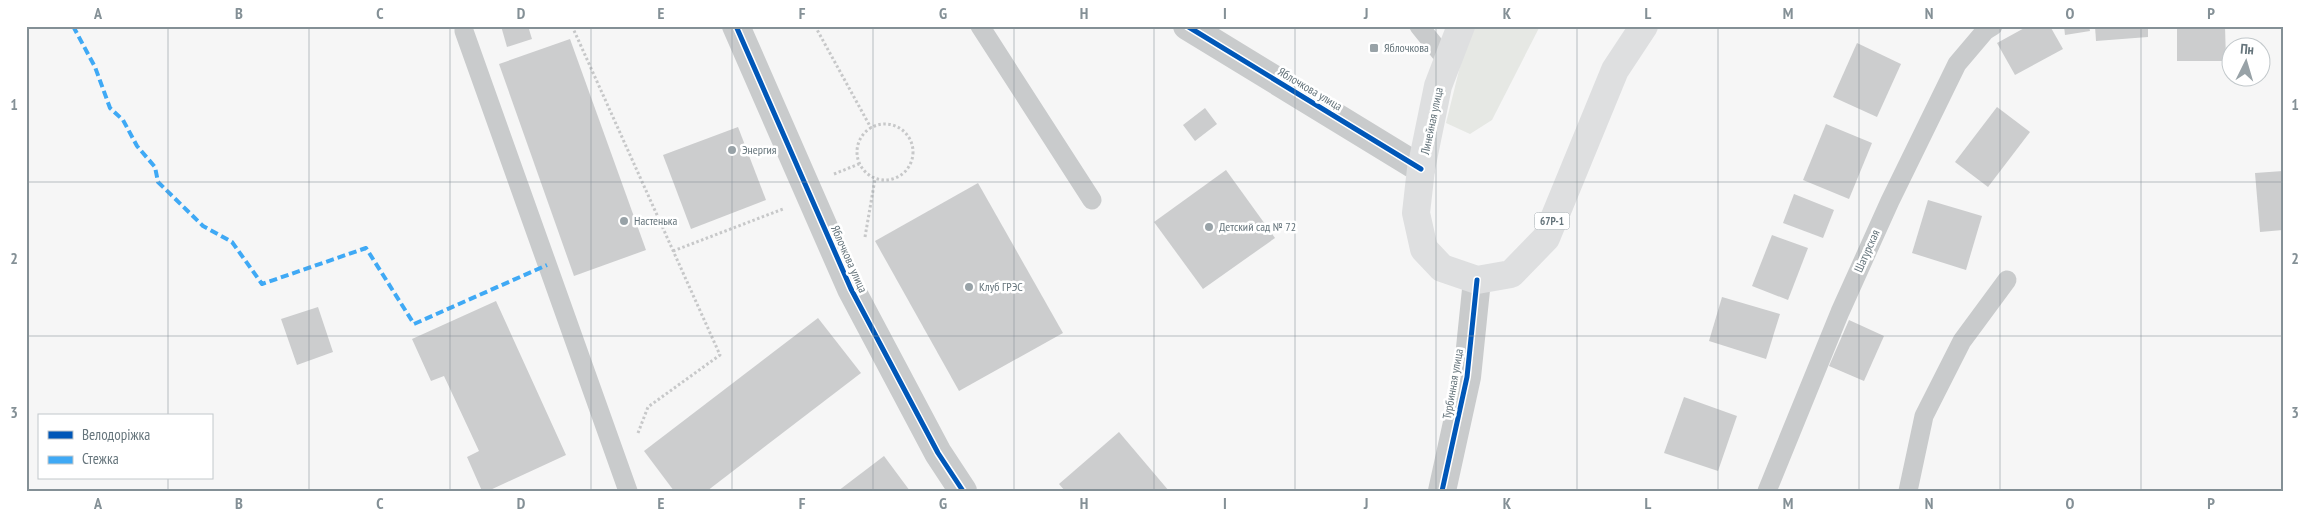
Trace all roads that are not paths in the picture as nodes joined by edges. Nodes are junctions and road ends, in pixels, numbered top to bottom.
1 (464, 26) edge
2 (736, 26) edge
3 (980, 26) edge
4 (1187, 26) edge
5 (1419, 26) edge
6 (1461, 26) edge
7 (1644, 26) edge
8 (1993, 26) edge
9 (1448, 62) junction
10 (1421, 170) junction
11 (1092, 200) dead end
12 (1477, 280) junction
13 (2007, 280) dead end
14 (628, 491) edge
15 (963, 491) edge
16 (1442, 491) edge
17 (1767, 491) edge
18 (1908, 491) edge

1 - 14 lane
2 - 15 street, Яблочкова улица
3 - 11 lane
4 - 10 street, Яблочкова улица
5 - 9 lane
6 - 9 main road, Линейная улица / 67Р-1
7 - 12 main road, Линейная улица / 67Р-1
8 - 17 lane, Шатурская
9 - 10 main road, Линейная улица / 67Р-1
10 - 12 main road, Линейная улица / 67Р-1
12 - 16 street, Турбинная улица
13 - 18 lane

